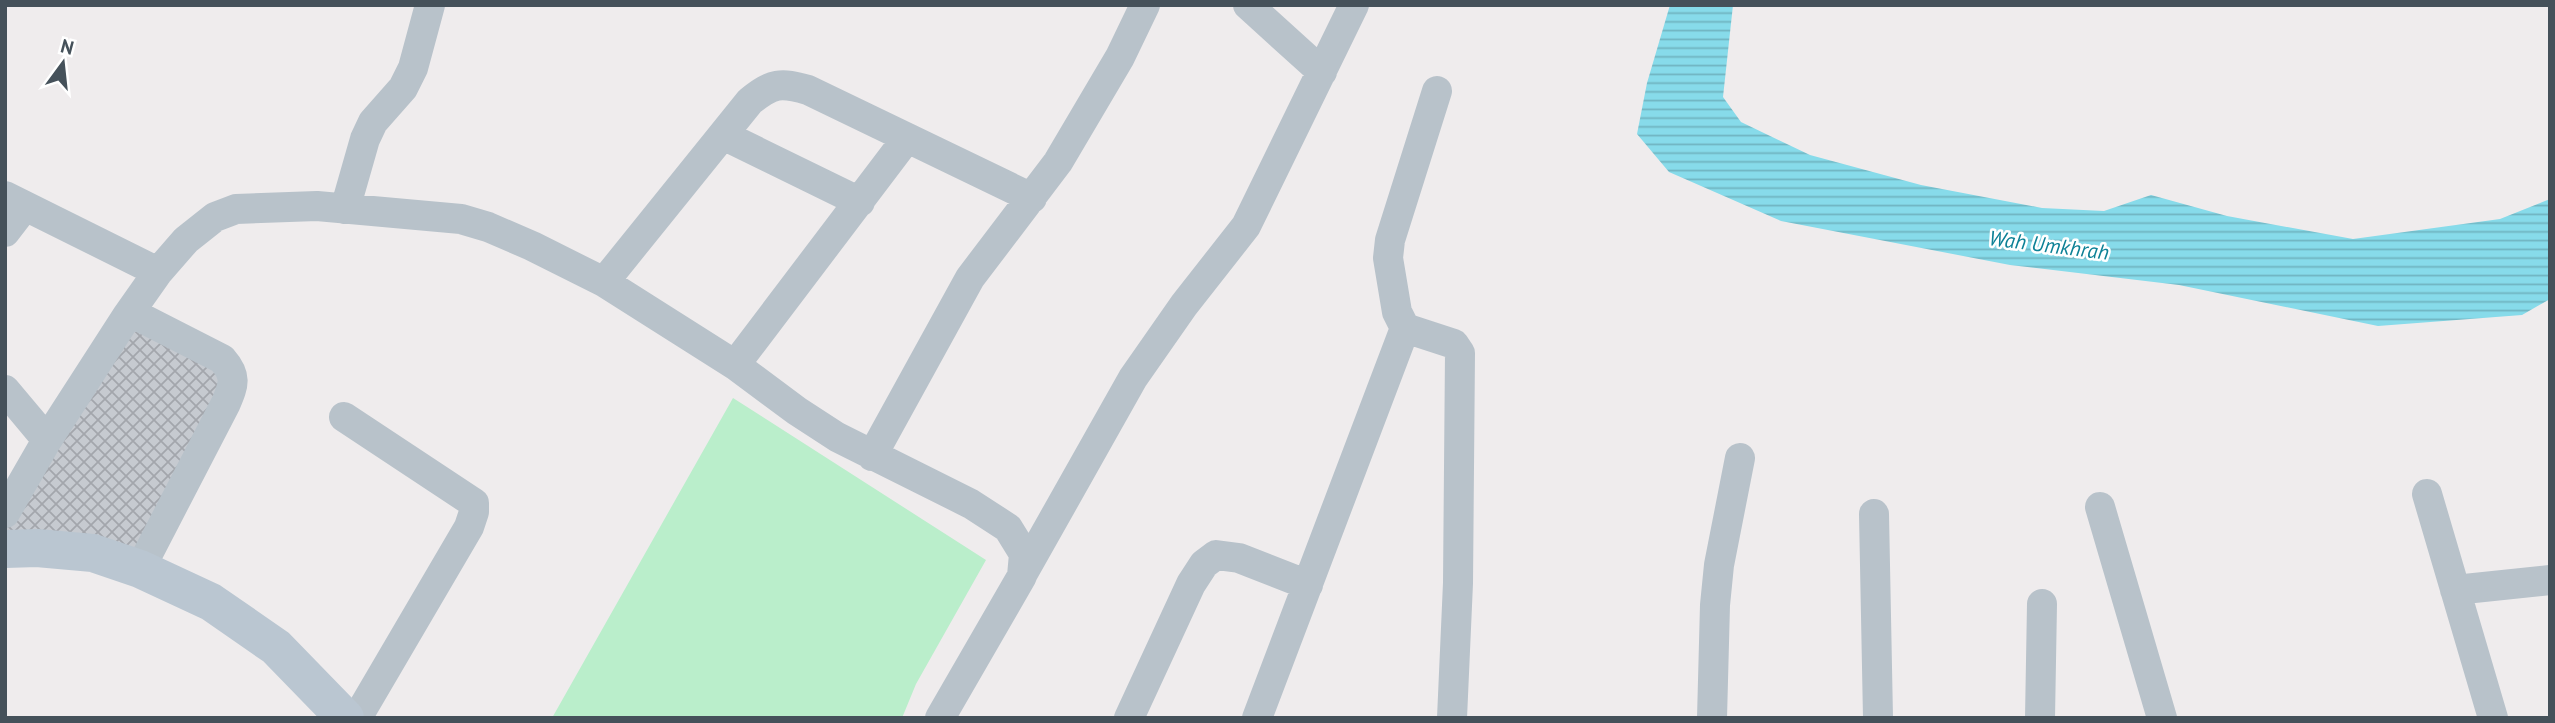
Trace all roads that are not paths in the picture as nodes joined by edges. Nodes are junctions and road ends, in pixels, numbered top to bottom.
1 (430, 5) edge
2 (1145, 5) edge
3 (1248, 5) edge
4 (1354, 5) edge
5 (1322, 72) junction
6 (1437, 91) dead end
7 (723, 135) junction
8 (907, 138) junction
9 (1031, 198) junction
10 (15, 201) edge
11 (860, 202) junction
12 (345, 209) junction
13 (5, 232) edge
14 (158, 272) junction
15 (604, 282) junction
16 (130, 312) junction
17 (1405, 328) junction
18 (735, 365) junction
19 (5, 390) edge
20 (344, 417) dead end
21 (47, 440) junction
22 (872, 456) junction
23 (1740, 458) dead end
24 (2427, 494) dead end
25 (2100, 507) dead end
26 (5, 513) edge
27 (1874, 514) dead end
28 (5, 549) edge
29 (140, 569) junction
30 (1022, 576) junction
31 (2550, 580) edge
32 (1308, 586) junction
33 (2455, 590) junction
34 (2042, 604) dead end
35 (345, 718) edge
36 (357, 718) edge
37 (940, 718) edge
38 (1129, 718) edge
39 (1257, 718) edge
40 (1452, 718) edge
41 (1712, 718) edge
42 (1878, 718) edge
43 (2040, 718) edge
44 (2162, 718) edge
45 (2493, 718) edge

1 - 12 street
2 - 9 street
3 - 5 street
4 - 5 street
5 - 30 street
6 - 17 street
7 - 8 street
7 - 11 street
7 - 15 street
8 - 9 street
8 - 11 street
9 - 22 street
10 - 13 street
10 - 14 street
11 - 18 street
12 - 14 street
12 - 15 street
14 - 16 street
15 - 18 street
16 - 21 street
16 - 29 street
17 - 32 street
17 - 40 street
18 - 22 street
19 - 21 street
20 - 36 street
21 - 26 street
22 - 30 street
23 - 41 street
24 - 33 street
25 - 44 street
27 - 42 street
28 - 29 street
29 - 35 street
30 - 37 street
31 - 33 street
32 - 38 street
32 - 39 street
33 - 45 street
34 - 43 street

